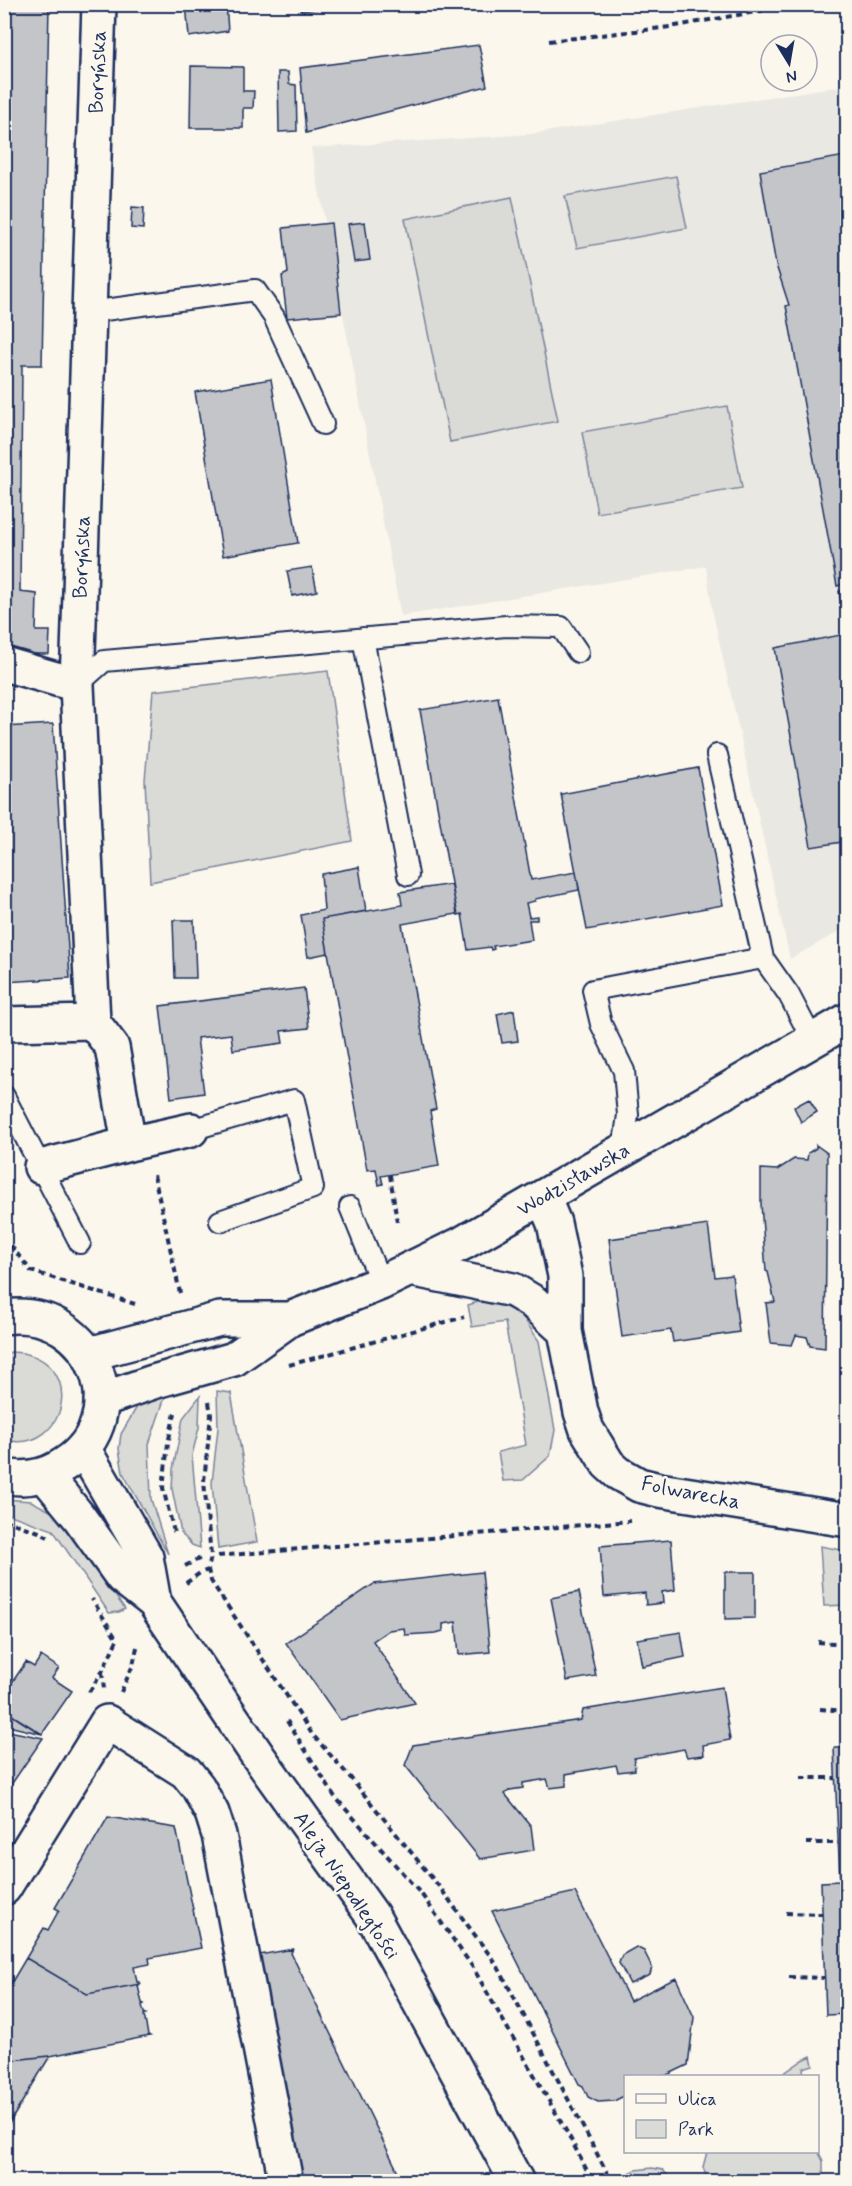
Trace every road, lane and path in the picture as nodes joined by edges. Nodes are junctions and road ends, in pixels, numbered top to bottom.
1 (99, 4) edge
2 (800, 4) edge
3 (549, 41) dead end
4 (89, 312) junction
5 (323, 424) dead end
6 (363, 638) junction
7 (578, 652) dead end
8 (4, 664) edge
9 (77, 685) junction
10 (717, 755) dead end
11 (408, 875) dead end
12 (764, 958) junction
13 (848, 1020) edge
14 (93, 1022) junction
15 (4, 1024) edge
16 (813, 1041) junction
17 (4, 1096) edge
18 (191, 1130) joint
19 (137, 1142) junction
20 (623, 1150) junction
21 (41, 1167) junction
22 (390, 1174) dead end
23 (543, 1197) junction
24 (350, 1207) dead end
25 (220, 1221) dead end
26 (397, 1222) dead end
27 (4, 1236) edge
28 (80, 1243) dead end
29 (396, 1276) junction
30 (182, 1298) dead end
31 (146, 1302) dead end
32 (5, 1316) edge
33 (465, 1317) dead end
34 (290, 1319) junction
35 (566, 1331) junction
36 (89, 1354) junction
37 (282, 1367) dead end
38 (208, 1396) dead end
39 (101, 1400) junction
40 (177, 1410) dead end
41 (83, 1448) junction
42 (44, 1474) junction
43 (4, 1476) edge
44 (4, 1520) edge
45 (848, 1520) edge
46 (641, 1521) dead end
47 (51, 1539) dead end
48 (177, 1542) dead end
49 (218, 1556) dead end
50 (202, 1557) dead end
51 (182, 1558) dead end
52 (185, 1566) junction
53 (208, 1570) junction
54 (189, 1573) dead end
55 (185, 1583) dead end
56 (86, 1590) dead end
57 (154, 1602) junction
58 (143, 1634) dead end
59 (117, 1640) dead end
60 (818, 1642) dead end
61 (848, 1644) edge
62 (820, 1709) dead end
63 (848, 1711) edge
64 (287, 1720) dead end
65 (107, 1722) junction
66 (801, 1778) dead end
67 (836, 1778) dead end
68 (806, 1843) dead end
69 (838, 1844) dead end
70 (4, 1888) edge
71 (786, 1913) dead end
72 (822, 1914) dead end
73 (789, 1977) dead end
74 (825, 1978) dead end
75 (286, 2181) edge
76 (517, 2181) edge
77 (593, 2181) edge
78 (612, 2181) edge

1 - 4 street, Boryńska
2 - 3 path
4 - 5 lane
4 - 9 street, Boryńska
6 - 7 lane
6 - 9 lane
6 - 11 lane
8 - 9 street
9 - 14 street, Boryńska
10 - 12 lane
12 - 16 lane
12 - 20 lane
13 - 16 street, Wodzisławska
14 - 15 street
14 - 19 street
16 - 20 street, Wodzisławska
17 - 21 lane
18 - 19 street
18 - 25 lane
19 - 21 street
19 - 30 path
20 - 23 street, Wodzisławska
21 - 28 lane
22 - 26 path
23 - 29 street, Wodzisławska
23 - 35 street, Folwarecka
24 - 29 lane
27 - 31 path
29 - 34 street, Wodzisławska
29 - 35 street
32 - 36 street
33 - 37 path
34 - 36 street, Wodzisławska
34 - 39 street, Wodzisławska
35 - 45 street, Folwarecka
36 - 39 street
38 - 53 path
39 - 41 street
40 - 48 path
41 - 42 street
41 - 57 street, Aleja Niepodległości
42 - 43 street
42 - 57 street, Aleja Niepodległości
44 - 47 path
46 - 49 path
50 - 52 path
51 - 52 path
52 - 54 path
53 - 55 path
53 - 78 path
56 - 59 path
57 - 76 street, Aleja Niepodległości
58 - 65 path
60 - 61 path
62 - 63 path
64 - 77 path
65 - 70 street
65 - 75 street
66 - 67 path
68 - 69 path
71 - 72 path
73 - 74 path

